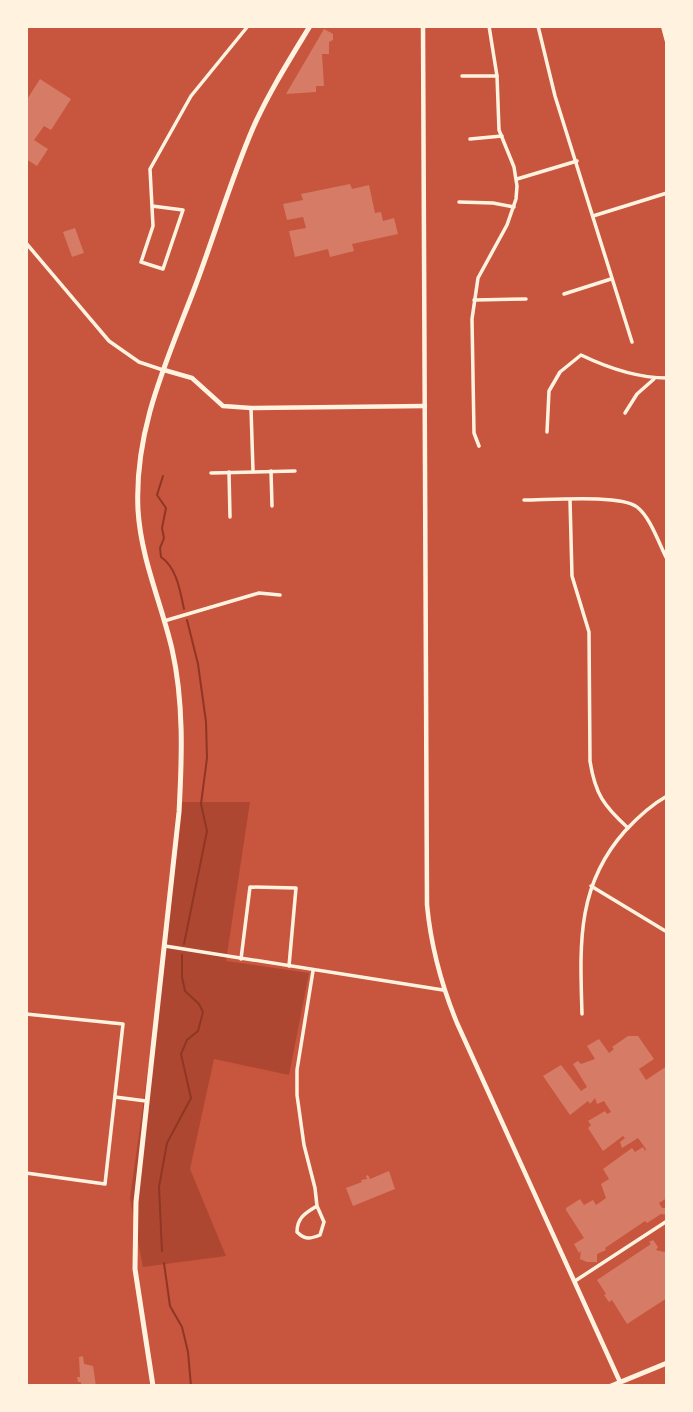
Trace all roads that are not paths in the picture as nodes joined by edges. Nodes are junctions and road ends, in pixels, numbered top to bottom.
1 (248, 26) edge
2 (310, 26) edge
3 (423, 26) edge
4 (489, 26) edge
5 (538, 26) edge
6 (663, 26) edge
7 (667, 41) edge
8 (462, 76) dead end
9 (497, 76) junction
10 (502, 136) junction
11 (470, 139) dead end
12 (576, 161) junction
13 (517, 179) junction
14 (667, 193) edge
15 (458, 202) dead end
16 (152, 206) junction
17 (513, 207) junction
18 (593, 216) junction
19 (26, 243) edge
20 (611, 279) junction
21 (564, 294) dead end
22 (526, 299) dead end
23 (474, 300) junction
24 (632, 342) dead end
25 (164, 370) junction
26 (656, 378) junction
27 (667, 378) edge
28 (425, 406) junction
29 (251, 408) junction
30 (625, 413) dead end
31 (547, 432) dead end
32 (478, 446) dead end
33 (253, 471) junction
34 (271, 471) junction
35 (296, 471) dead end
36 (229, 472) junction
37 (211, 473) dead end
38 (524, 500) dead end
39 (570, 500) junction
40 (272, 506) dead end
41 (230, 517) dead end
42 (667, 559) edge
43 (280, 595) dead end
44 (163, 621) junction
45 (667, 796) edge
46 (628, 828) junction
47 (591, 886) junction
48 (667, 932) edge
49 (165, 946) junction
50 (241, 959) junction
51 (289, 966) junction
52 (313, 971) junction
53 (443, 990) junction
54 (26, 1014) edge
55 (582, 1014) dead end
56 (115, 1097) junction
57 (146, 1101) junction
58 (26, 1173) edge
59 (317, 1206) junction
60 (667, 1221) edge
61 (575, 1282) junction
62 (667, 1363) edge
63 (620, 1382) junction
64 (153, 1386) edge
65 (611, 1386) edge

1 - 16 street
2 - 25 main road
3 - 28 street
4 - 9 street
5 - 12 street
6 - 7 street
8 - 9 street
9 - 10 street
10 - 11 street
10 - 13 street
12 - 13 street
12 - 18 street
13 - 17 street
14 - 18 street
15 - 17 street
16 - 16 street
17 - 23 street
18 - 20 street
19 - 25 street
20 - 21 street
20 - 24 street
22 - 23 street
23 - 32 street
25 - 29 street
25 - 44 main road
26 - 27 street
26 - 30 street
26 - 31 street
28 - 29 street
28 - 53 street
29 - 33 street
33 - 34 street
33 - 36 street
34 - 35 street
34 - 40 street
36 - 37 street
36 - 41 street
38 - 39 street
39 - 42 street
39 - 46 street
43 - 44 street
44 - 49 main road
45 - 46 street
46 - 47 street
47 - 48 street
47 - 55 street
49 - 50 street
49 - 57 main road
50 - 51 street
50 - 51 street
51 - 52 street
52 - 53 street
52 - 59 street
53 - 61 street
54 - 56 street
56 - 57 street
56 - 58 street
57 - 64 main road
59 - 59 street
60 - 61 street
61 - 63 street
62 - 63 main road
63 - 65 main road

